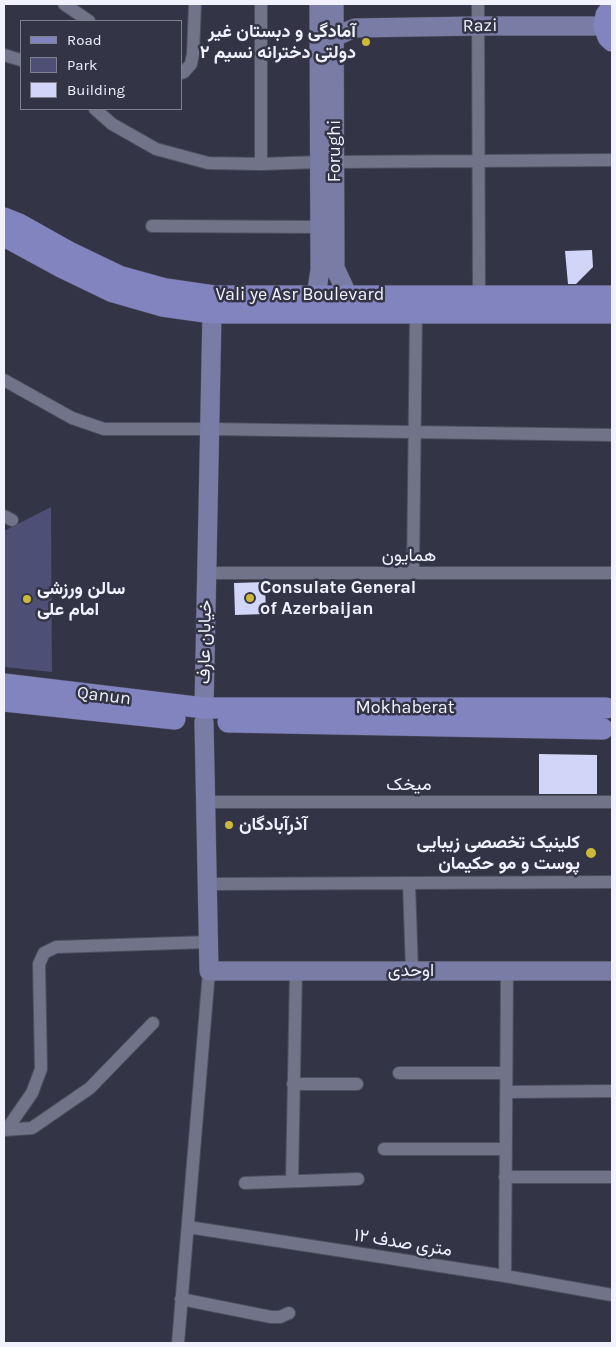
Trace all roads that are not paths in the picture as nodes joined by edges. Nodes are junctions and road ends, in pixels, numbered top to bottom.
1 (64, 4) edge
2 (195, 4) edge
3 (261, 4) edge
4 (478, 4) edge
5 (88, 20) edge
6 (327, 20) edge
7 (610, 25) edge
8 (478, 26) junction
9 (4, 54) edge
10 (20, 60) edge
11 (182, 73) edge
12 (96, 110) edge
13 (612, 160) edge
14 (327, 162) junction
15 (480, 162) junction
16 (261, 164) junction
17 (4, 218) edge
18 (152, 226) dead end
19 (320, 227) junction
20 (4, 236) edge
21 (316, 296) junction
22 (348, 296) junction
23 (479, 296) junction
24 (612, 296) edge
25 (449, 304) junction
26 (416, 313) junction
27 (612, 313) edge
28 (212, 314) junction
29 (4, 380) edge
30 (210, 429) junction
31 (415, 432) junction
32 (612, 435) edge
33 (207, 573) junction
34 (413, 573) junction
35 (612, 573) edge
36 (4, 684) edge
37 (4, 701) edge
38 (204, 715) junction
39 (608, 720) edge
40 (206, 802) junction
41 (612, 802) edge
42 (612, 882) edge
43 (409, 883) junction
44 (207, 884) junction
45 (209, 942) junction
46 (209, 971) junction
47 (296, 971) junction
48 (412, 971) junction
49 (507, 971) junction
50 (612, 971) edge
51 (153, 1023) dead end
52 (399, 1073) dead end
53 (506, 1073) junction
54 (293, 1084) junction
55 (357, 1084) dead end
56 (506, 1092) junction
57 (612, 1092) edge
58 (5, 1129) edge
59 (384, 1149) dead end
60 (506, 1149) junction
61 (505, 1177) junction
62 (612, 1177) edge
63 (358, 1179) dead end
64 (292, 1181) junction
65 (245, 1183) dead end
66 (188, 1227) junction
67 (504, 1276) junction
68 (612, 1295) edge
69 (181, 1299) junction
70 (289, 1313) dead end
71 (178, 1343) edge

1 - 5 street
2 - 11 street
3 - 16 street
4 - 8 street
6 - 8 street, Razi
6 - 14 street, Forughi
7 - 8 street, Razi
8 - 15 street
9 - 10 street
12 - 16 street
13 - 15 street
14 - 15 street
14 - 16 street
14 - 19 street, Forughi
14 - 22 street, Forughi
15 - 23 street
17 - 21 main road, Vali ye Asr Boulevard
18 - 19 street
19 - 21 street, Forughi
20 - 28 main road, Vali ye Asr Boulevard
21 - 22 main road, Vali ye Asr Boulevard
22 - 25 main road, Vali ye Asr Boulevard
23 - 24 main road, Vali ye Asr Boulevard
23 - 25 main road, Vali ye Asr Boulevard
25 - 26 main road, Vali ye Asr Boulevard
25 - 27 main road, Vali ye Asr Boulevard
26 - 28 main road, Vali ye Asr Boulevard
26 - 31 street
28 - 30 street, خیابان عارف
29 - 30 street
30 - 31 street
30 - 33 street, خیابان عارف
31 - 32 street
31 - 34 street
33 - 34 street, همایون
33 - 38 street, خیابان عارف
34 - 35 street, همایون
36 - 38 main road, Qanun
37 - 38 main road, Qanun
38 - 39 main road, Mokhaberat
38 - 40 street, خیابان عارف
40 - 41 street, میخک
40 - 44 street, خیابان عارف
42 - 43 street
43 - 44 street
43 - 48 street
44 - 45 street, خیابان عارف
45 - 46 street, خیابان عارف
45 - 58 street
46 - 47 street, اوحدی
46 - 66 street
47 - 48 street, اوحدی
47 - 54 street
48 - 49 street, اوحدی
49 - 50 street, اوحدی
49 - 53 street
51 - 58 street
52 - 53 street
53 - 56 street
54 - 55 street
54 - 64 street
56 - 57 street
56 - 60 street
59 - 60 street
60 - 61 street
61 - 62 street
61 - 67 street
63 - 64 street
64 - 65 street
66 - 67 street, ۱۲ متری صدف
66 - 69 street
67 - 68 street, ۱۲ متری صدف
69 - 70 street
69 - 71 street

